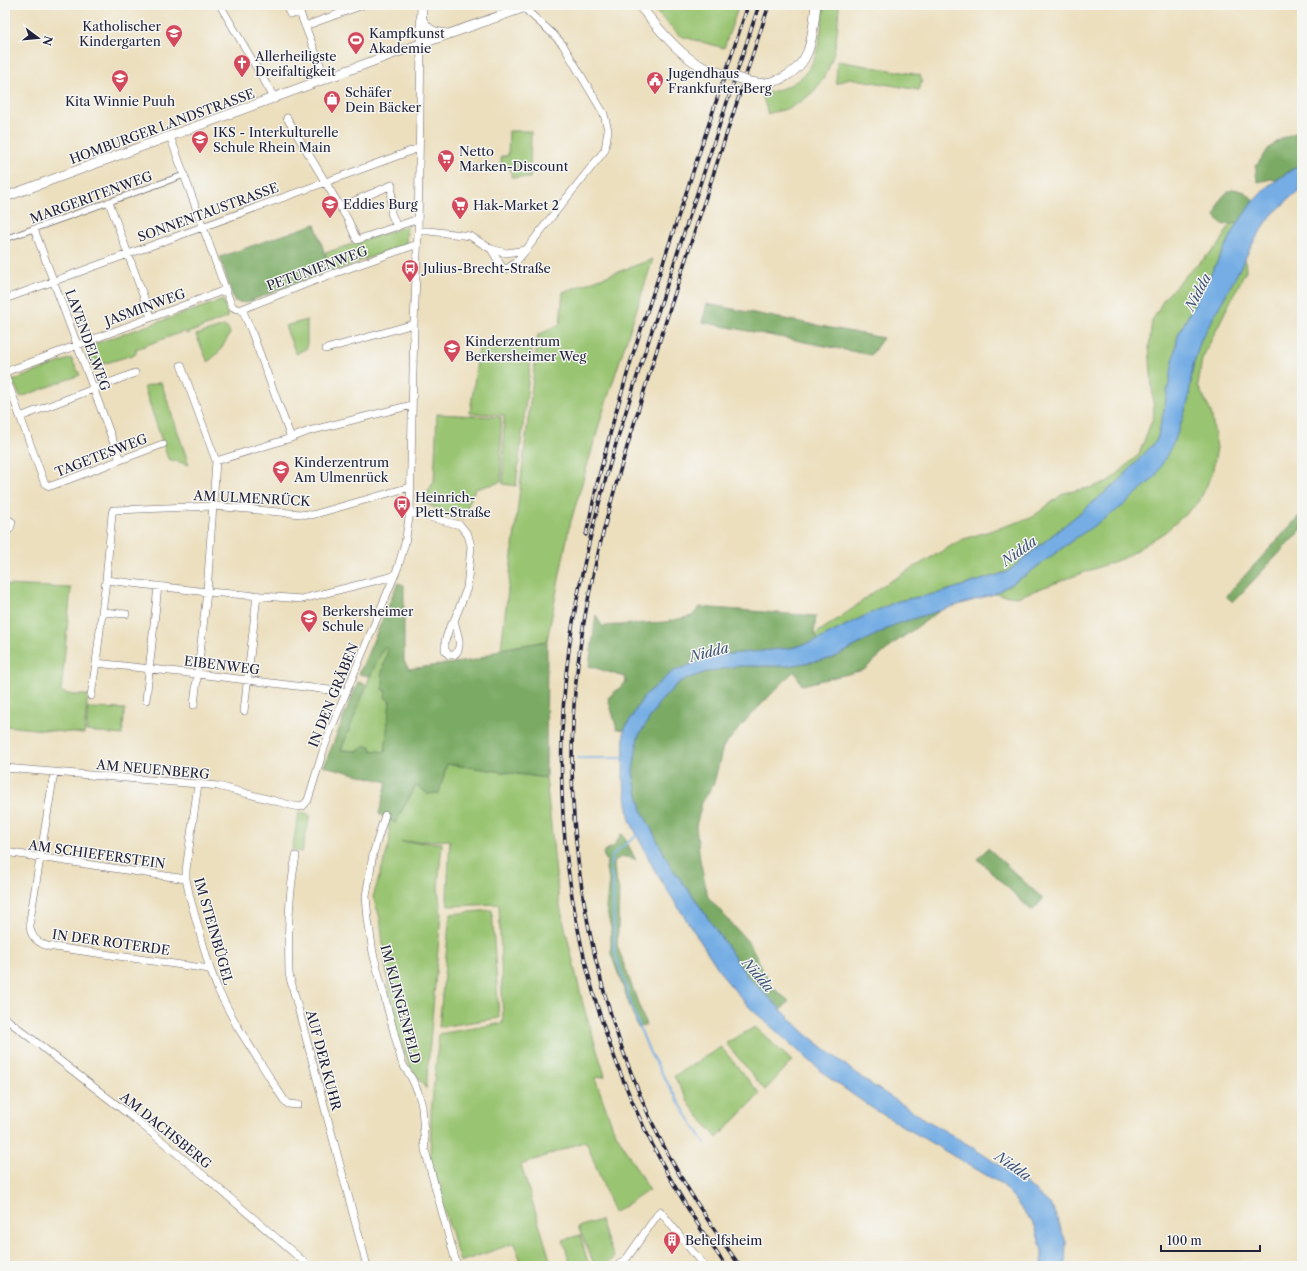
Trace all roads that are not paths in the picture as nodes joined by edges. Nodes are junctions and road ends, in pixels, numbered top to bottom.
1 (220, 5) edge
2 (286, 5) edge
3 (297, 5) edge
4 (363, 5) edge
5 (422, 5) edge
6 (639, 5) edge
7 (816, 5) edge
8 (527, 6) edge
9 (300, 14) junction
10 (421, 18) junction
11 (305, 26) junction
12 (447, 34) junction
13 (421, 44) junction
14 (321, 67) dead end
15 (275, 99) junction
16 (287, 118) dead end
17 (170, 136) junction
18 (419, 148) junction
19 (184, 175) junction
20 (325, 182) junction
21 (5, 197) edge
22 (109, 202) junction
23 (340, 207) junction
24 (418, 219) junction
25 (203, 226) junction
26 (396, 227) junction
27 (34, 229) junction
28 (418, 231) junction
29 (5, 239) edge
30 (418, 244) junction
31 (491, 249) junction
32 (526, 250) junction
33 (128, 254) junction
34 (54, 281) junction
35 (225, 290) junction
36 (5, 299) edge
37 (242, 309) junction
38 (151, 317) junction
39 (414, 324) junction
40 (78, 345) junction
41 (326, 349) dead end
42 (181, 365) dead end
43 (5, 372) edge
44 (135, 373) dead end
45 (5, 375) edge
46 (94, 388) junction
47 (412, 406) junction
48 (20, 416) junction
49 (291, 438) junction
50 (162, 444) dead end
51 (120, 460) junction
52 (216, 461) junction
53 (410, 487) junction
54 (214, 506) junction
55 (410, 512) junction
56 (5, 517) edge
57 (5, 531) edge
58 (394, 576) junction
59 (106, 580) junction
60 (158, 586) junction
61 (207, 592) junction
62 (257, 595) junction
63 (102, 612) junction
64 (126, 614) dead end
65 (454, 621) dead end
66 (96, 663) junction
67 (150, 670) junction
68 (198, 674) junction
69 (247, 680) junction
70 (346, 692) junction
71 (91, 696) dead end
72 (146, 700) dead end
73 (194, 705) dead end
74 (244, 711) dead end
75 (5, 768) edge
76 (54, 773) junction
77 (198, 784) junction
78 (298, 807) joint
79 (385, 816) dead end
80 (5, 852) edge
81 (296, 856) dead end
82 (40, 858) junction
83 (186, 879) junction
84 (210, 968) junction
85 (5, 1018) edge
86 (298, 1105) dead end
87 (309, 1266) edge
88 (367, 1266) edge
89 (457, 1266) edge
90 (617, 1266) edge
91 (704, 1266) edge

1 - 15 street
2 - 9 street
3 - 9 street
4 - 11 street
5 - 10 street
6 - 7 street, bridge
8 - 12 street, HOMBURGER LANDSTRASSE
8 - 32 street
9 - 11 street
10 - 12 street
10 - 13 street
11 - 14 street
12 - 13 street, HOMBURGER LANDSTRASSE
13 - 15 street, HOMBURGER LANDSTRASSE
13 - 18 street, IN DEN GRÄBEN
15 - 17 street, HOMBURGER LANDSTRASSE
16 - 20 street
17 - 19 street
17 - 21 street, HOMBURGER LANDSTRASSE
18 - 20 street, SONNENTAUSTRASSE
18 - 24 street, IN DEN GRÄBEN
19 - 22 street, MARGERITENWEG
19 - 25 street
20 - 23 street
20 - 25 street, SONNENTAUSTRASSE
22 - 27 street, MARGERITENWEG
22 - 33 street
23 - 26 street
23 - 26 street
24 - 26 street
24 - 28 street, IN DEN GRÄBEN
25 - 33 street, SONNENTAUSTRASSE
25 - 35 street
27 - 29 street, MARGERITENWEG
27 - 34 street, LAVENDELWEG
28 - 30 street, IN DEN GRÄBEN
28 - 31 street
30 - 37 street, PETUNIENWEG
30 - 39 street, IN DEN GRÄBEN
31 - 32 street
31 - 32 street
33 - 34 street, SONNENTAUSTRASSE
33 - 38 street
34 - 36 street, SONNENTAUSTRASSE
34 - 40 street, LAVENDELWEG
35 - 37 street
35 - 38 street, JASMINWEG
37 - 49 street
38 - 40 street, JASMINWEG
39 - 41 street
39 - 47 street, IN DEN GRÄBEN
40 - 43 street, JASMINWEG
40 - 46 street, LAVENDELWEG
42 - 52 street
44 - 46 street
45 - 48 street
46 - 48 street
46 - 51 street, LAVENDELWEG
47 - 49 street
47 - 53 street, IN DEN GRÄBEN
48 - 51 street, TAGETESWEG
49 - 52 street
50 - 51 street, TAGETESWEG
52 - 54 street
53 - 54 street, AM ULMENRÜCK
53 - 55 street, IN DEN GRÄBEN
54 - 59 street, AM ULMENRÜCK
54 - 61 street
55 - 58 street, IN DEN GRÄBEN
55 - 65 street
56 - 57 street
58 - 62 street
58 - 70 street, IN DEN GRÄBEN
59 - 60 street
59 - 63 street
60 - 61 street
60 - 67 street
61 - 62 street
61 - 68 street
62 - 69 street
63 - 64 street
63 - 66 street
66 - 67 street, EIBENWEG
66 - 71 street
67 - 68 street, EIBENWEG
67 - 72 street
68 - 69 street, EIBENWEG
68 - 73 street
69 - 70 street, EIBENWEG
69 - 74 street
70 - 78 street, IN DEN GRÄBEN
75 - 76 street, AM NEUENBERG
76 - 77 street, AM NEUENBERG
76 - 82 street, IN DER ROTERDE
77 - 78 street, AM NEUENBERG
77 - 83 street, IM STEINBÜGEL
79 - 89 street, IM KLINGENFELD
80 - 82 street, AM SCHIEFERSTEIN
81 - 88 street, AUF DER KUHR
82 - 83 street, AM SCHIEFERSTEIN
82 - 84 street, IN DER ROTERDE
83 - 84 street, IM STEINBÜGEL
84 - 86 street, IM STEINBÜGEL
85 - 87 street, AM DACHSBERG
90 - 91 street

